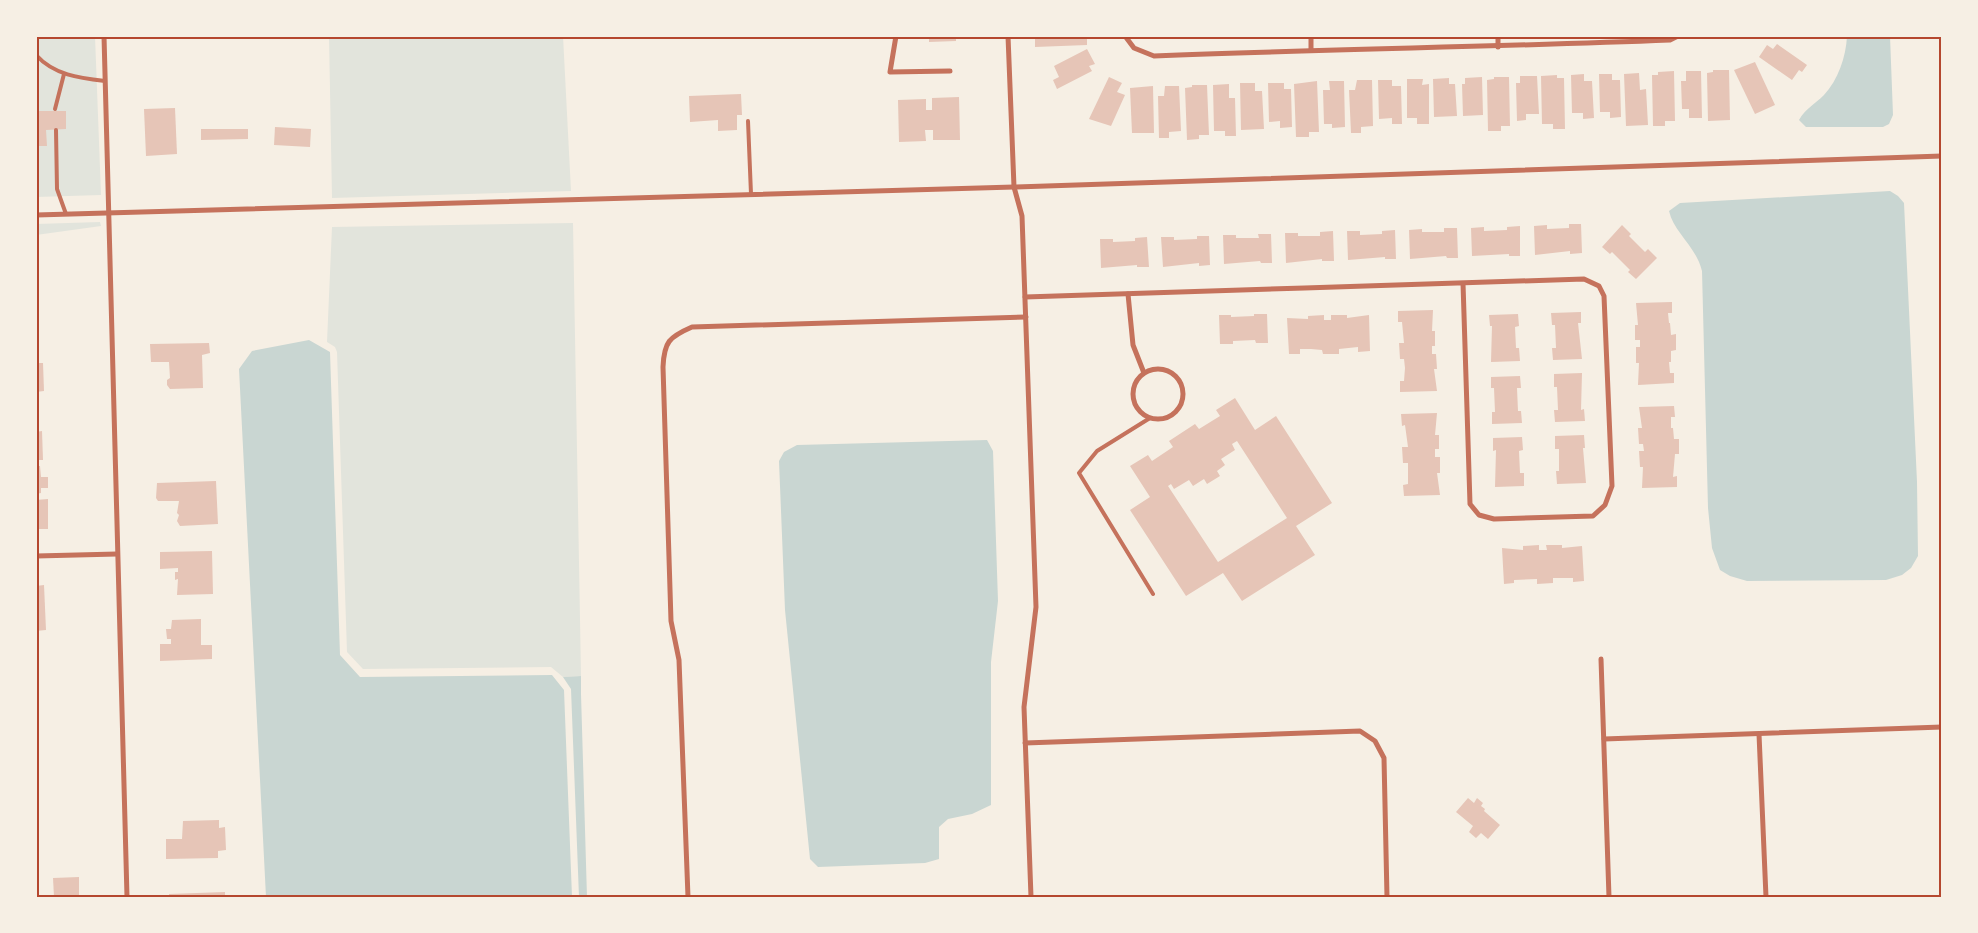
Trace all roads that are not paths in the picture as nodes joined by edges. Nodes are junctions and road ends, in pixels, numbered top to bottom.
1 (104, 36) edge
2 (896, 36) edge
3 (1008, 36) edge
4 (1125, 36) edge
5 (1311, 36) edge
6 (1498, 36) edge
7 (1678, 36) edge
8 (1498, 47) junction
9 (1311, 50) junction
10 (36, 55) edge
11 (950, 71) dead end
12 (64, 74) junction
13 (105, 81) junction
14 (55, 109) dead end
15 (748, 121) dead end
16 (56, 130) dead end
17 (1942, 156) edge
18 (1014, 187) junction
19 (751, 194) junction
20 (108, 213) junction
21 (66, 214) junction
22 (36, 215) edge
23 (1463, 282) junction
24 (1128, 294) junction
25 (1025, 297) junction
26 (1026, 317) junction
27 (1144, 373) junction
28 (1150, 418) junction
29 (117, 554) junction
30 (36, 556) edge
31 (1153, 594) dead end
32 (1601, 659) dead end
33 (1942, 727) edge
34 (1759, 734) junction
35 (1604, 739) junction
36 (1026, 743) junction
37 (127, 897) edge
38 (688, 897) edge
39 (1031, 897) edge
40 (1388, 897) edge
41 (1609, 897) edge
42 (1766, 897) edge

1 - 13 street
2 - 11 street
3 - 18 street
4 - 9 street
5 - 9 street
6 - 8 street
7 - 8 street
8 - 9 street
10 - 12 lane
12 - 13 lane
12 - 14 lane
13 - 20 street
15 - 19 lane
16 - 21 lane
17 - 18 street
18 - 19 street
18 - 25 street
19 - 20 street
20 - 21 street
20 - 29 street
21 - 22 street
23 - 23 street
23 - 24 street
24 - 25 street
24 - 27 street
25 - 26 street
26 - 36 street
26 - 38 street
27 - 28 street
27 - 28 street
28 - 31 lane
29 - 30 street
29 - 37 street
32 - 35 street
33 - 34 street
34 - 35 street
34 - 42 street
35 - 41 street
36 - 39 street
36 - 40 street

